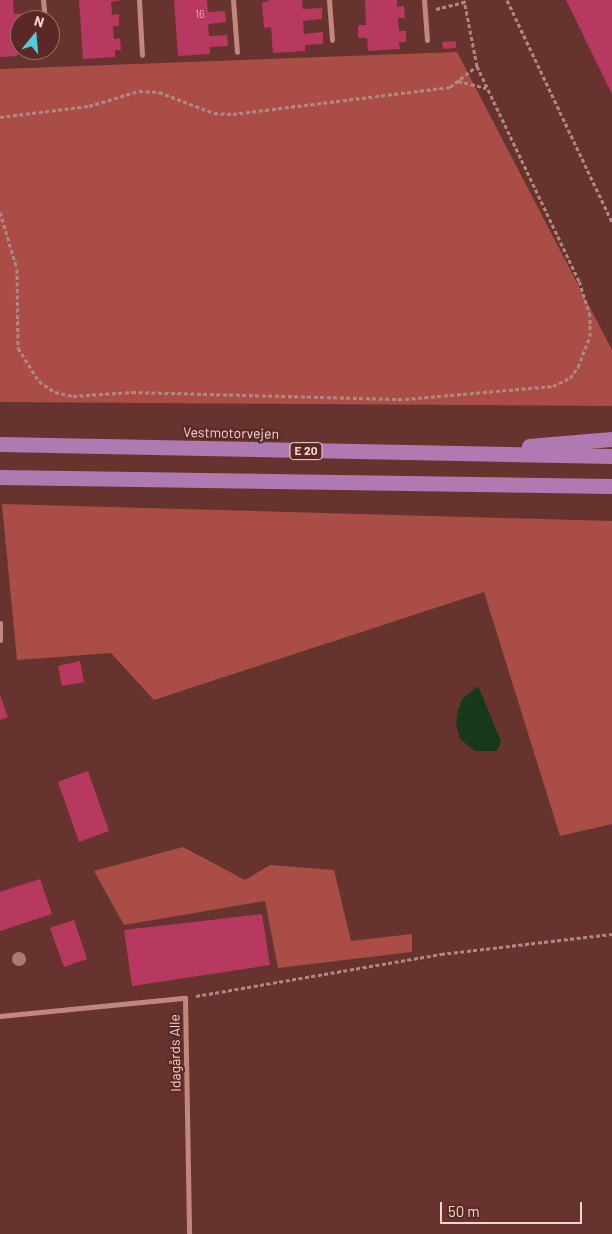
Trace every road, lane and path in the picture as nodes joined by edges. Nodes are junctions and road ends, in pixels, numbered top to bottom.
1 (139, 0) edge
2 (233, 0) edge
3 (329, 0) edge
4 (424, 0) edge
5 (507, 0) edge
6 (465, 1) edge
7 (425, 12) junction
8 (332, 40) dead end
9 (427, 40) dead end
10 (237, 52) dead end
11 (142, 55) dead end
12 (477, 66) junction
13 (458, 81) junction
14 (487, 88) junction
15 (0, 117) edge
16 (0, 212) edge
17 (612, 222) edge
18 (612, 440) edge
19 (0, 444) edge
20 (436, 454) junction
21 (612, 456) edge
22 (0, 477) edge
23 (612, 486) edge
24 (0, 623) edge
25 (0, 640) edge
26 (612, 934) edge
27 (185, 998) junction
28 (0, 1016) edge
29 (189, 1234) edge

1 - 11 street
2 - 10 street
3 - 8 street
4 - 7 street
5 - 17 path
6 - 7 path
6 - 12 path
7 - 9 street
12 - 13 path
12 - 14 path
13 - 14 path
13 - 15 path
14 - 16 path
18 - 20 highway
19 - 20 highway, Vestmotorvejen / E 20
20 - 21 highway, Vestmotorvejen / E 20
22 - 23 highway
24 - 25 street
26 - 27 path
27 - 28 street, Idagårds Alle
27 - 29 street, Idagårds Alle

